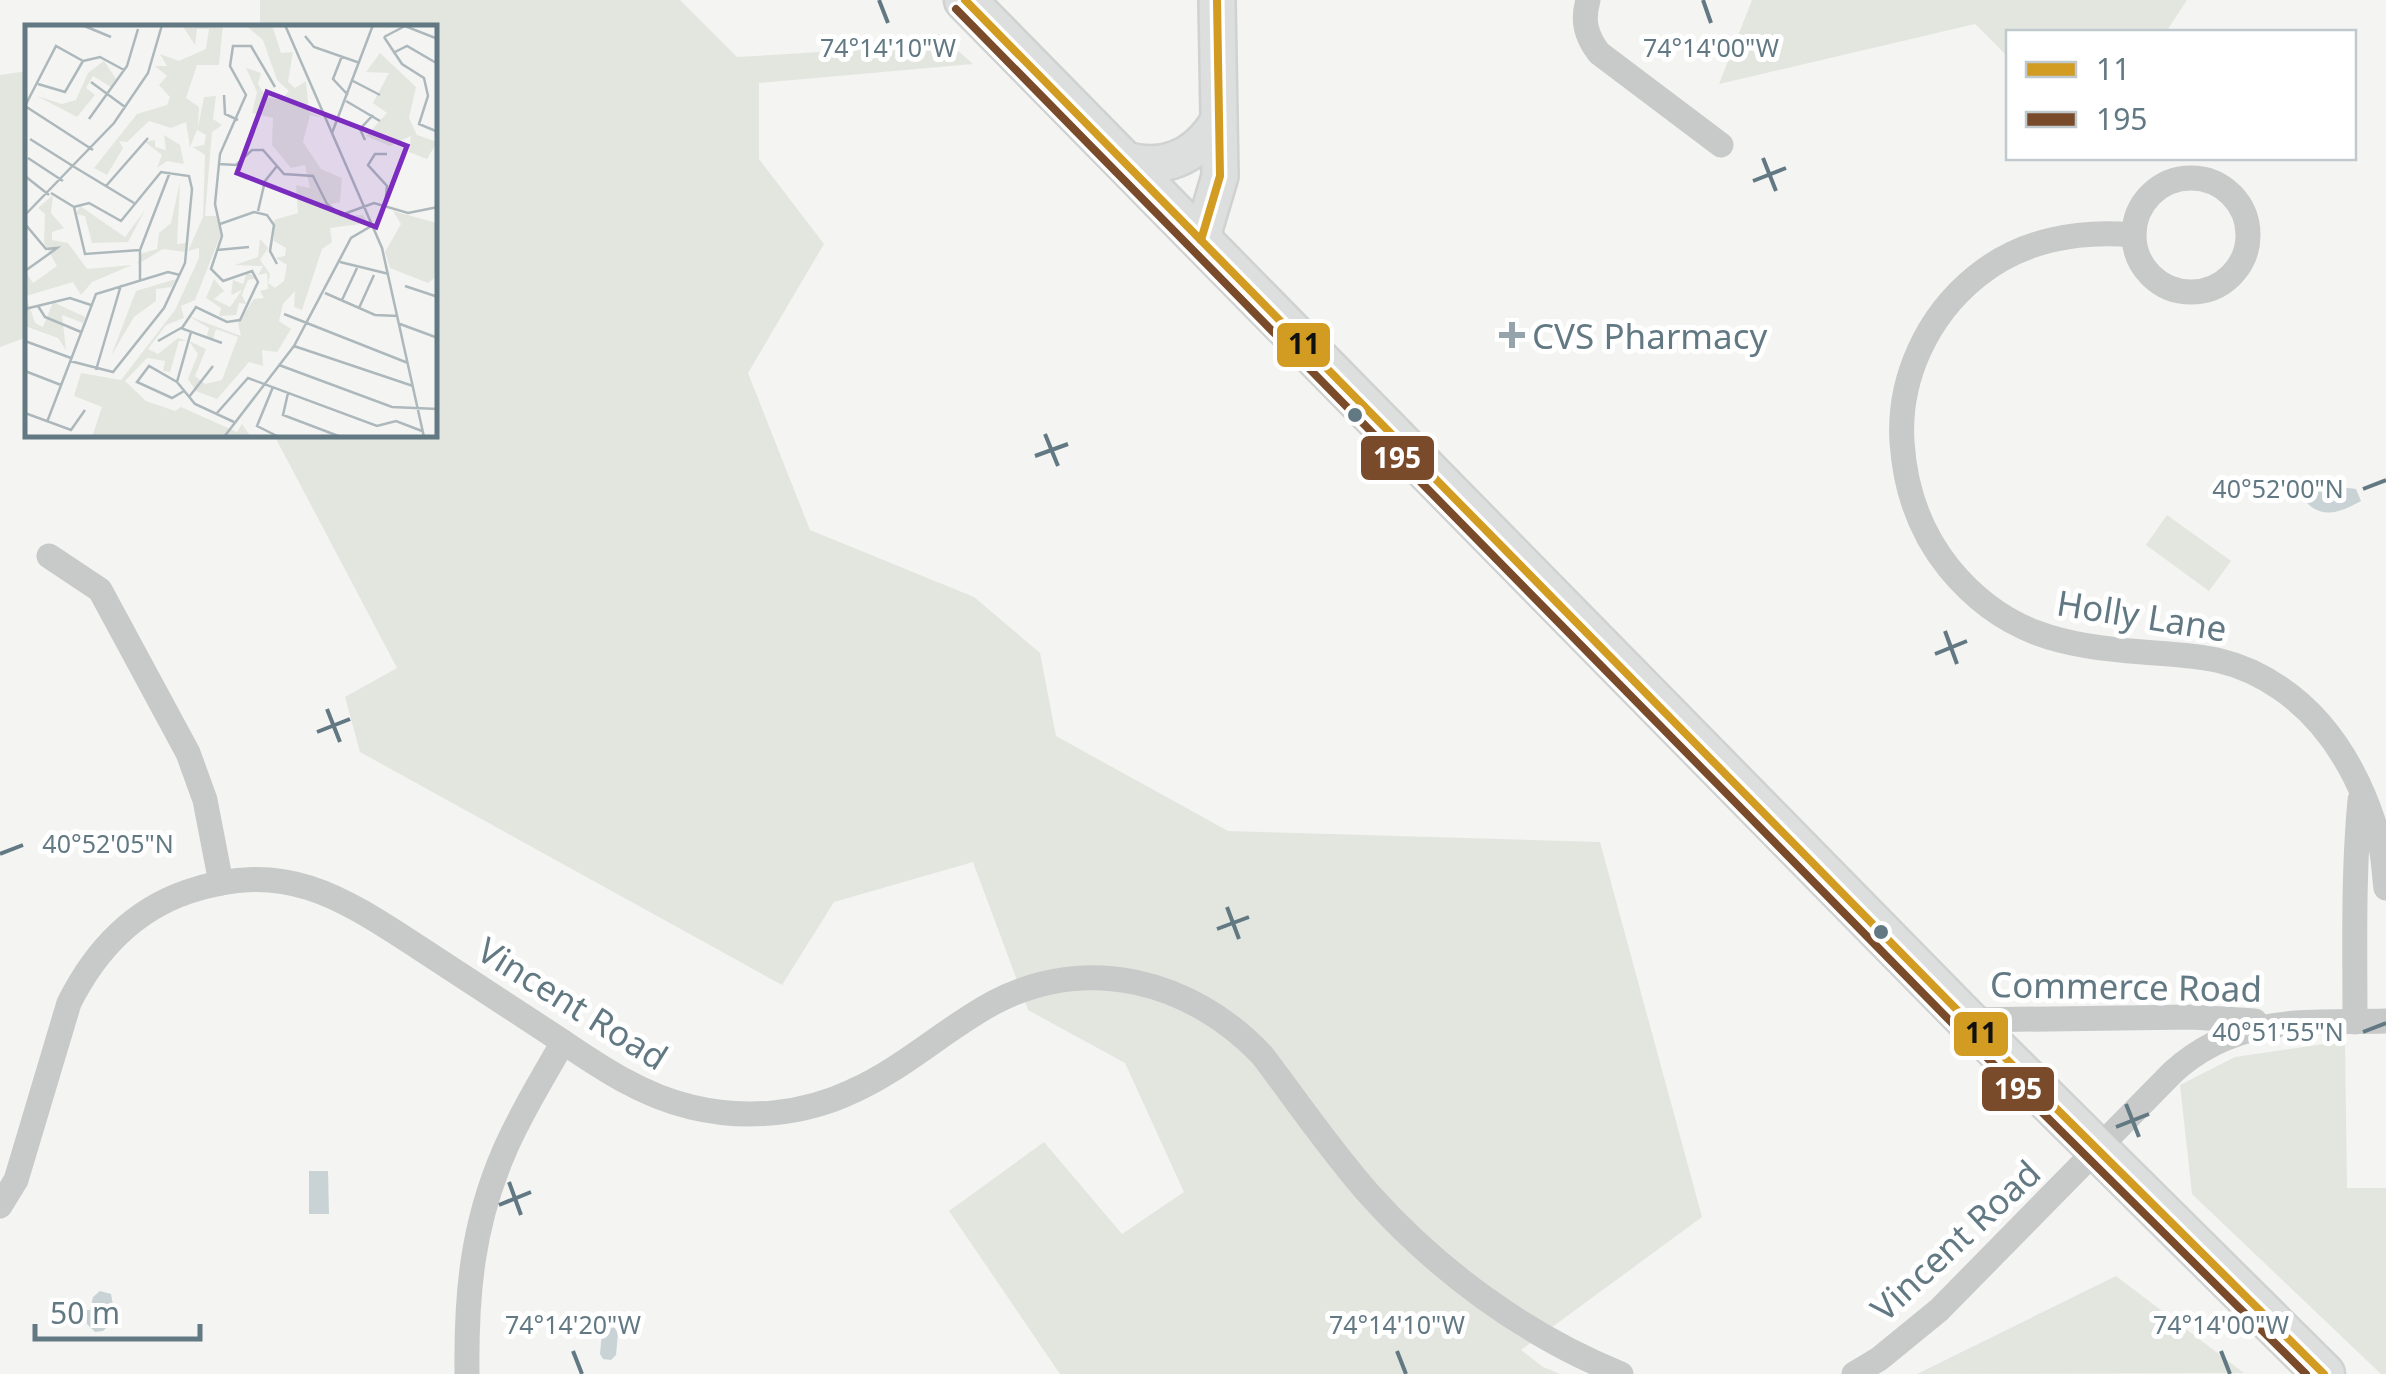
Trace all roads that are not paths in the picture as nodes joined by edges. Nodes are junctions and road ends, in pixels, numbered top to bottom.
1 (965, 0) edge
2 (1217, 0) edge
3 (1588, 0) edge
4 (1219, 120) junction
5 (1720, 145) dead end
6 (1120, 158) junction
7 (2133, 235) junction
8 (1201, 240) junction
9 (49, 556) dead end
10 (2361, 790) junction
11 (221, 883) junction
12 (2386, 888) edge
13 (1968, 1020) junction
14 (2386, 1021) edge
15 (2355, 1022) junction
16 (2284, 1024) junction
17 (563, 1042) junction
18 (2099, 1150) junction
19 (0, 1206) edge
20 (2318, 1372) edge
21 (467, 1374) edge
22 (1621, 1374) edge
23 (1854, 1374) edge

1 - 6 main road
2 - 4 main road
3 - 5 street
4 - 6 main road
4 - 8 main road
6 - 8 main road
7 - 7 street
7 - 10 street, Holly Lane
8 - 13 main road
9 - 11 street
10 - 12 street, Holly Lane
10 - 15 street
11 - 17 street, Vincent Road
11 - 19 street, Vincent Road
13 - 16 street, Commerce Road
13 - 18 main road
14 - 15 street, Commerce Road
15 - 16 street, Commerce Road
16 - 18 street, Commerce Road
17 - 21 street
17 - 22 street, Vincent Road
18 - 20 main road
18 - 23 street, Vincent Road

